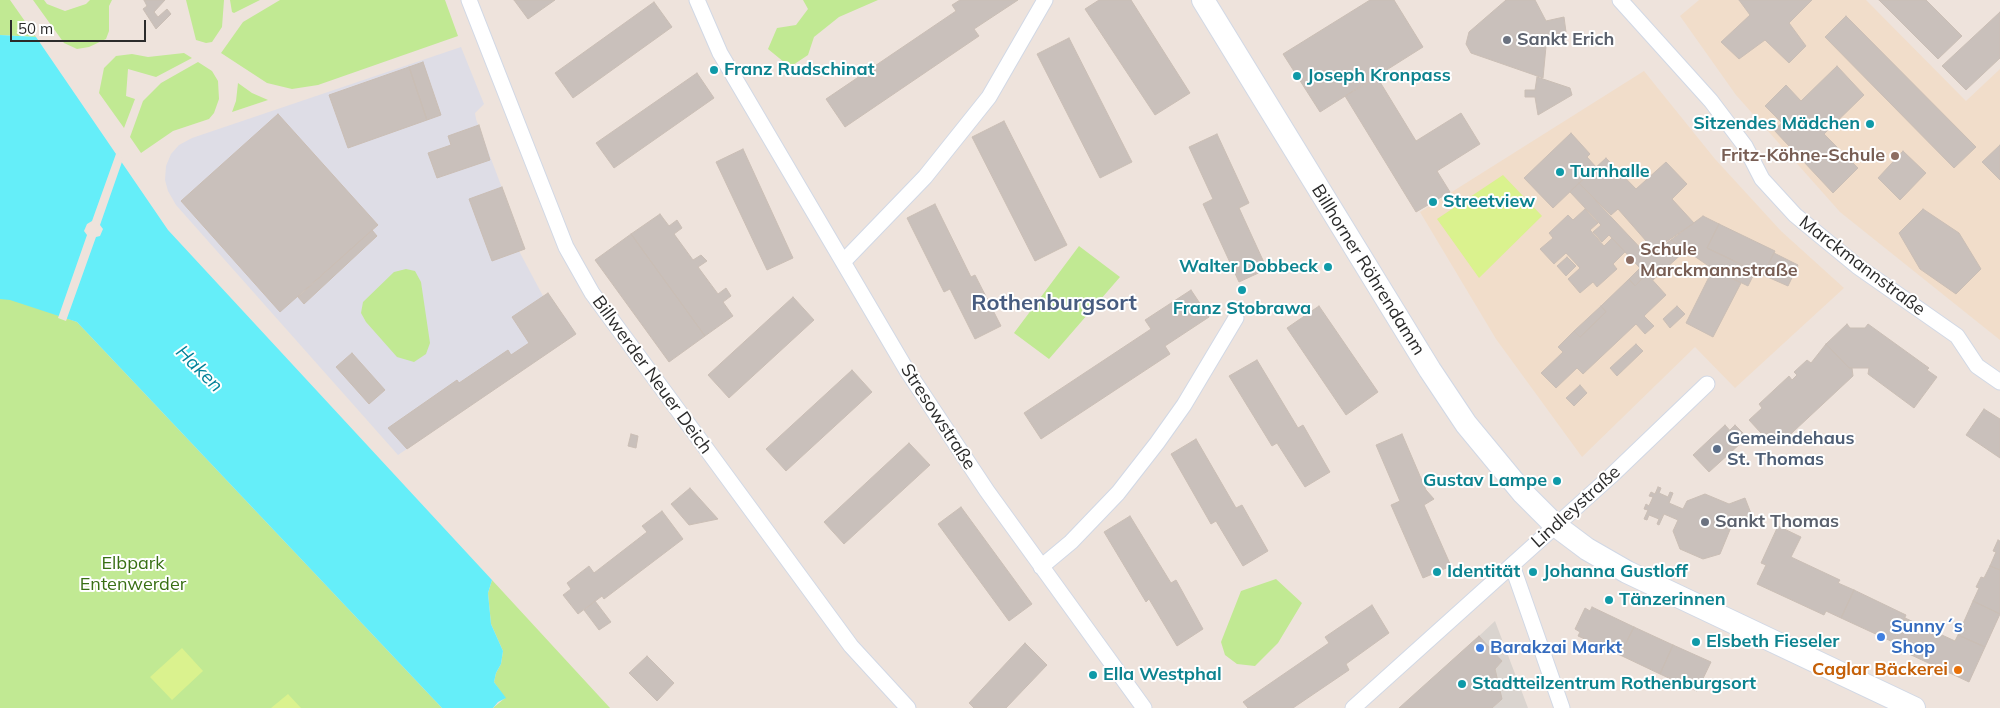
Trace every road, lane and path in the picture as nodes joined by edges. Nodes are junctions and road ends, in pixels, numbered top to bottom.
1 (469, 0) edge
2 (698, 0) edge
3 (1045, 0) edge
4 (1203, 0) edge
5 (1628, 2) edge
6 (843, 262) junction
7 (1236, 318) dead end
8 (2000, 382) edge
9 (1707, 384) dead end
10 (1556, 525) junction
11 (1512, 565) junction
12 (1041, 568) junction
13 (908, 708) edge
14 (1144, 708) edge
15 (1353, 708) edge
16 (1562, 708) edge
17 (1914, 708) edge

1 - 13 street, Billwerder Neuer Deich
2 - 6 street, Stresowstraße
3 - 6 street
4 - 10 street, Billhorner Röhrendamm
5 - 8 street, Marckmannstraße
6 - 12 street, Stresowstraße
7 - 12 street
9 - 10 street, Lindleystraße
10 - 11 street, Lindleystraße
10 - 17 street, Billhorner Röhrendamm
11 - 15 street, Lindleystraße
11 - 16 street
12 - 14 street, Stresowstraße

